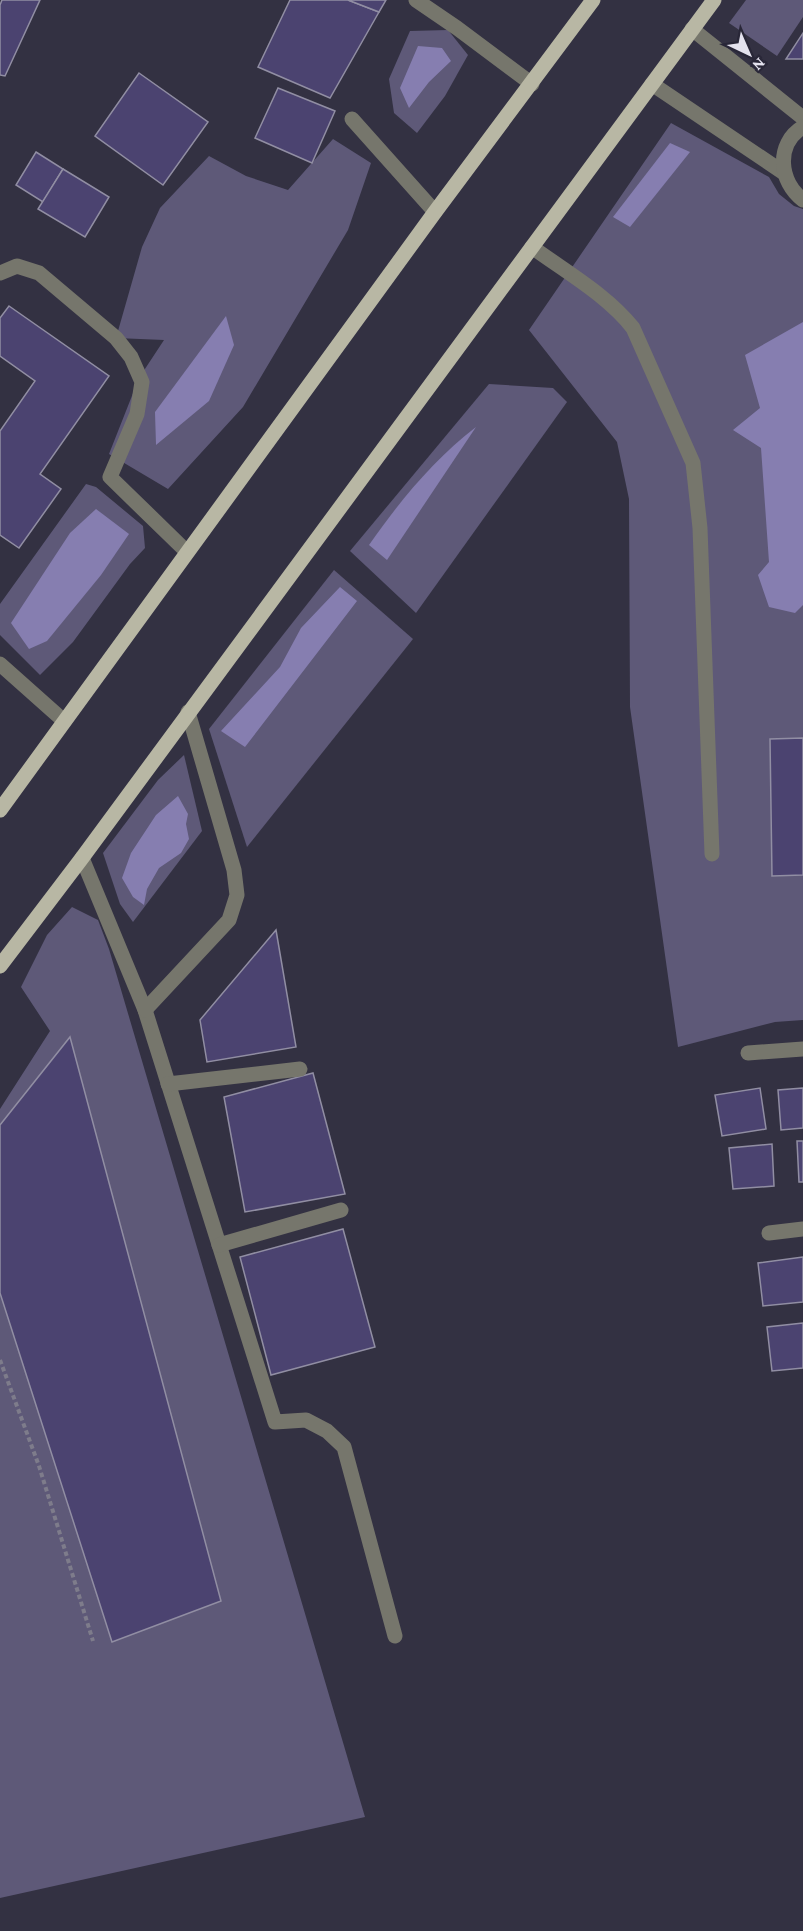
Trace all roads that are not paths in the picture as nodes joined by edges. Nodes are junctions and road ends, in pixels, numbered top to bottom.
1 (416, 0) edge
2 (580, 0) edge
3 (593, 0) edge
4 (714, 1) edge
5 (692, 29) junction
6 (563, 40) junction
7 (532, 84) junction
8 (652, 84) junction
9 (803, 118) edge
10 (352, 119) dead end
11 (803, 126) edge
12 (784, 172) junction
13 (803, 200) edge
14 (435, 212) junction
15 (532, 247) junction
16 (0, 273) edge
17 (187, 552) junction
18 (0, 664) edge
19 (189, 712) junction
20 (64, 721) junction
21 (0, 810) edge
22 (712, 854) dead end
23 (82, 858) junction
24 (0, 966) edge
25 (145, 1010) junction
26 (803, 1049) edge
27 (748, 1053) dead end
28 (300, 1069) dead end
29 (168, 1084) junction
30 (341, 1210) dead end
31 (803, 1228) edge
32 (769, 1233) dead end
33 (219, 1245) junction
34 (395, 1636) dead end

1 - 7 street
2 - 6 main road
3 - 6 main road
4 - 5 main road
5 - 8 main road
5 - 9 street
6 - 7 main road
7 - 14 main road
8 - 12 street
8 - 15 main road
10 - 14 street
11 - 12 street
12 - 13 street
14 - 17 main road
15 - 19 main road
15 - 22 street
16 - 17 street
17 - 20 main road
18 - 20 street
19 - 23 main road
19 - 25 street
20 - 21 main road
23 - 24 main road
23 - 25 street
25 - 29 street
26 - 27 street
28 - 29 street
29 - 33 street
30 - 33 street
31 - 32 street
33 - 34 street

